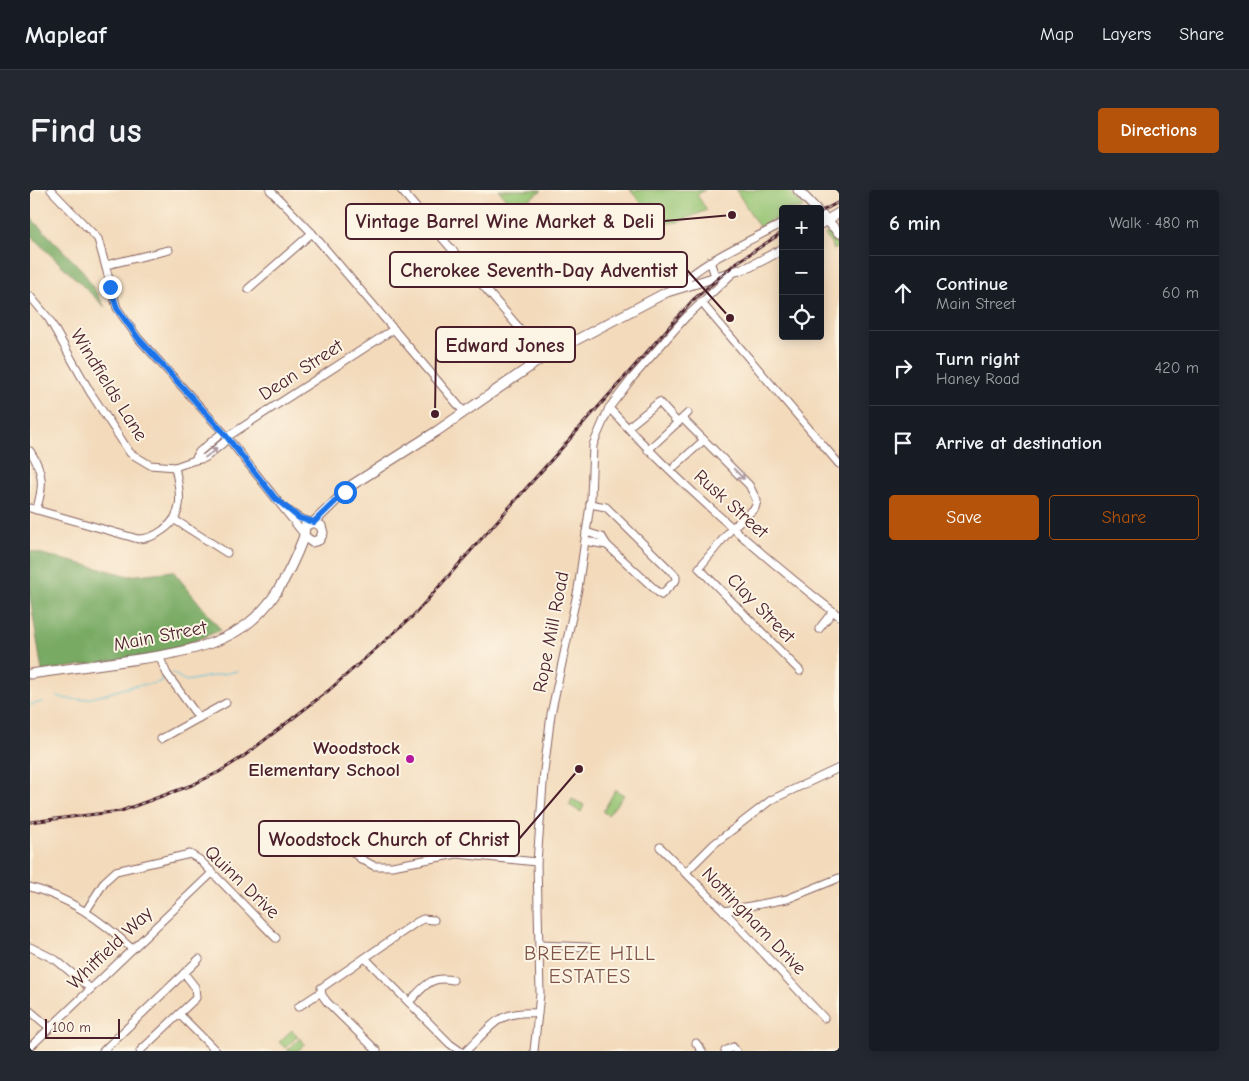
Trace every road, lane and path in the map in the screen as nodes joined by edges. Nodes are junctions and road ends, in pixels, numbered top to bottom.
1 (51, 190) edge
2 (401, 190) edge
3 (798, 190) edge
4 (271, 192) edge
5 (810, 205) edge
6 (839, 213) edge
7 (824, 222) edge
8 (779, 225) edge
9 (839, 233) edge
10 (312, 234) junction
11 (169, 250) dead end
12 (781, 250) edge
13 (710, 262) junction
14 (106, 264) junction
15 (734, 272) junction
16 (715, 276) junction
17 (676, 288) junction
18 (248, 289) dead end
19 (30, 296) edge
20 (701, 302) junction
21 (394, 329) junction
22 (544, 356) junction
23 (609, 408) junction
24 (464, 412) junction
25 (683, 418) junction
26 (632, 424) dead end
27 (226, 436) junction
28 (704, 440) junction
29 (648, 450) junction
30 (30, 451) edge
31 (839, 464) edge
32 (675, 466) dead end
33 (175, 467) junction
34 (275, 498) junction
35 (337, 499) junction
36 (590, 504) junction
37 (33, 509) edge
38 (175, 520) junction
39 (312, 522) junction
40 (732, 528) junction
41 (323, 531) junction
42 (586, 532) junction
43 (303, 535) junction
44 (585, 541) junction
45 (314, 542) junction
46 (608, 545) junction
47 (227, 553) dead end
48 (293, 565) junction
49 (836, 614) edge
50 (819, 629) dead end
51 (159, 656) junction
52 (800, 671) dead end
53 (30, 674) edge
54 (226, 703) dead end
55 (199, 718) junction
56 (162, 739) dead end
57 (839, 768) edge
58 (347, 847) dead end
59 (660, 847) dead end
60 (537, 862) junction
61 (212, 873) junction
62 (685, 873) junction
63 (839, 878) edge
64 (30, 887) edge
65 (86, 911) junction
66 (724, 911) junction
67 (434, 920) dead end
68 (276, 938) dead end
69 (540, 945) junction
70 (589, 947) dead end
71 (30, 948) edge
72 (132, 949) junction
73 (365, 958) junction
74 (199, 959) dead end
75 (184, 973) junction
76 (453, 980) dead end
77 (91, 989) junction
78 (321, 992) junction
79 (409, 1002) junction
80 (298, 1007) dead end
81 (30, 1011) edge
82 (538, 1012) junction
83 (179, 1014) junction
84 (824, 1018) dead end
85 (50, 1028) junction
86 (696, 1042) dead end
87 (30, 1047) edge
88 (107, 1049) edge
89 (211, 1050) edge
90 (140, 1051) edge
91 (377, 1051) edge
92 (460, 1051) edge
93 (466, 1051) edge
94 (534, 1051) edge
95 (703, 1051) edge
96 (725, 1051) edge
97 (736, 1051) edge

1 - 14 street
2 - 22 street
3 - 5 main road
4 - 10 street
6 - 7 main road
7 - 9 main road
8 - 13 street
10 - 18 street
10 - 21 street
11 - 14 street
12 - 15 main road, Main Street
13 - 16 street
13 - 17 street
14 - 27 street
15 - 16 main road, Main Street
15 - 20 street, Rope Mill Road
16 - 17 main road, Main Street
17 - 22 main road, Main Street
19 - 33 street, Windfields Lane
20 - 23 street, Rope Mill Road
20 - 31 street
21 - 24 street
21 - 27 street, Dean Street
22 - 24 main road, Main Street
23 - 29 street, Rusk Street
23 - 36 street, Rope Mill Road
24 - 35 main road, Main Street
25 - 26 street
25 - 28 street
25 - 29 street
27 - 33 street, Dean Street
27 - 34 street
28 - 32 street
28 -> 40 street
29 - 40 street, Rusk Street
30 - 37 street
33 - 38 street
34 - 39 street
34 - 43 street
35 - 39 main road, Main Street
35 - 41 main road, Main Street
36 - 42 street, Rope Mill Road
36 - 46 street
37 - 38 street
38 - 47 street
39 - 41 main road
39 - 43 main road, Main Street
40 - 49 street, Rusk Street
40 - 52 street, Clay Street
41 - 45 main road, Main Street
42 - 44 street, Rope Mill Road
42 - 46 street
43 - 45 main road
43 - 48 main road, Main Street
44 - 46 street
44 - 60 street, Rope Mill Road
45 - 48 main road, Main Street
48 - 51 main road, Main Street
49 - 50 street
51 - 53 main road, Main Street
51 - 55 street
54 - 55 street
55 - 56 street
57 - 62 street
58 - 60 street
59 - 62 street, Nottingham Drive
60 - 69 street, Rope Mill Road
61 - 65 street, Quinn Drive
61 - 68 street, Quinn Drive
61 - 72 street, Whitfield Way
62 - 66 street, Nottingham Drive
63 - 66 street
64 - 65 street
65 - 72 street
66 - 84 street, Nottingham Drive
67 - 73 street
69 - 70 street
69 - 82 street, Rope Mill Road
71 - 77 street
72 - 77 street, Whitfield Way
73 - 78 street
73 - 79 street
74 - 75 street
75 - 83 street
75 - 88 street
76 - 79 street
77 - 85 street, Whitfield Way
78 - 80 street
78 - 91 street
79 - 92 street
81 - 85 street
82 - 93 street
82 - 94 street, Rope Mill Road
83 - 89 street
83 - 90 street
85 - 87 street, Whitfield Way
86 - 95 street
96 - 97 street

